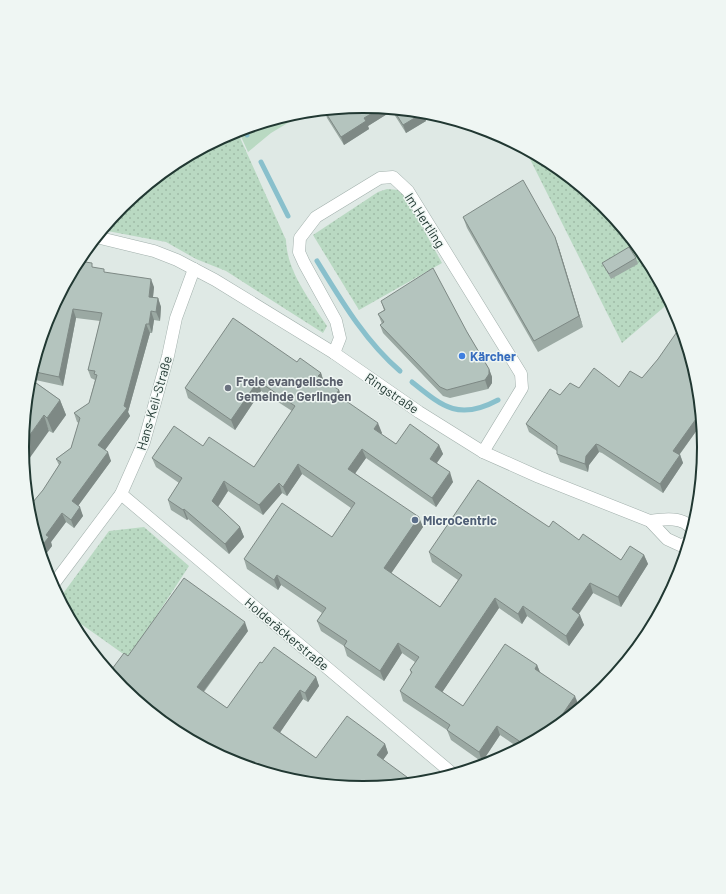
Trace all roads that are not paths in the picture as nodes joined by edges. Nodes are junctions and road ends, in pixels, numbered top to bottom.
1 (102, 239) edge
2 (194, 269) junction
3 (334, 353) junction
4 (484, 452) junction
5 (121, 494) junction
6 (650, 521) junction
7 (688, 525) edge
8 (682, 544) edge
9 (56, 580) edge
10 (448, 770) edge

1 - 2 street, Ringstraße
2 - 3 street, Ringstraße
2 - 5 street, Hans-Keil-Straße
3 - 4 street, Ringstraße
3 - 4 street, Im Hertling
4 - 6 street, Ringstraße
5 - 9 street, Hans-Keil-Straße
5 - 10 street, Holderäckerstraße
6 - 7 street, Ringstraße
6 - 8 street, Ringstraße

